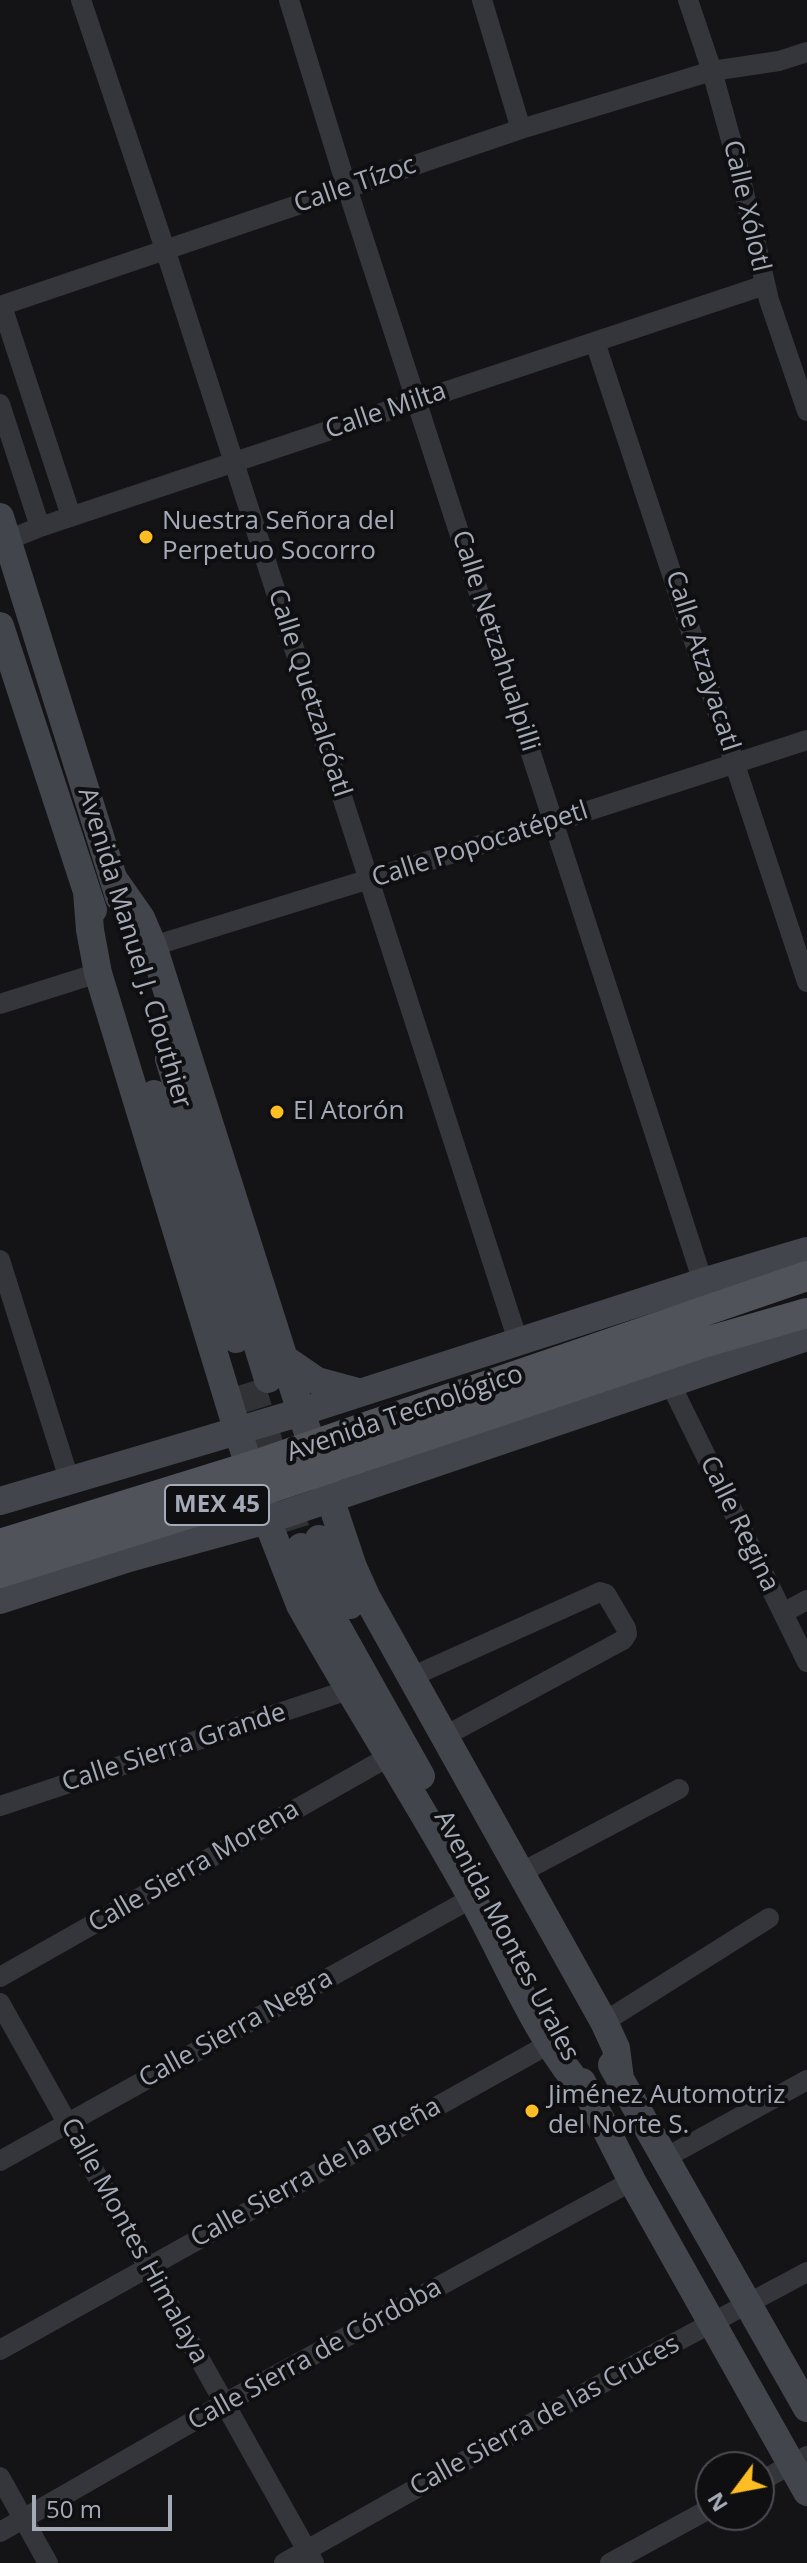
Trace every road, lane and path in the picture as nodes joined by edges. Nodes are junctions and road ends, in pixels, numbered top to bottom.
1 (81, 0) edge
2 (289, 0) edge
3 (482, 0) edge
4 (688, 0) edge
5 (807, 52) edge
6 (712, 71) junction
7 (521, 129) junction
8 (347, 188) junction
9 (165, 249) junction
10 (765, 285) junction
11 (1, 306) edge
12 (595, 342) junction
13 (416, 400) junction
14 (805, 401) edge
15 (0, 404) edge
16 (233, 462) junction
17 (71, 516) junction
18 (40, 527) junction
19 (4, 528) edge
20 (0, 626) edge
21 (807, 740) edge
22 (736, 763) junction
23 (554, 822) junction
24 (113, 878) junction
25 (370, 880) junction
26 (87, 892) junction
27 (153, 946) junction
28 (98, 973) junction
29 (807, 982) edge
30 (0, 1004) edge
31 (807, 1251) edge
32 (0, 1260) edge
33 (807, 1276) edge
34 (705, 1297) junction
35 (807, 1313) edge
36 (807, 1337) edge
37 (518, 1341) junction
38 (268, 1374) junction
39 (671, 1385) junction
40 (359, 1392) junction
41 (301, 1412) junction
42 (237, 1429) junction
43 (69, 1479) junction
44 (330, 1497) junction
45 (0, 1501) edge
46 (267, 1520) junction
47 (0, 1544) edge
48 (0, 1573) edge
49 (0, 1600) edge
50 (807, 1600) edge
51 (783, 1613) junction
52 (807, 1662) edge
53 (411, 1677) junction
54 (348, 1690) junction
55 (445, 1736) junction
56 (388, 1757) junction
57 (679, 1789) dead end
58 (0, 1806) edge
59 (522, 1872) junction
60 (472, 1898) junction
61 (769, 1918) dead end
62 (0, 1977) edge
63 (0, 2003) edge
64 (604, 2022) junction
65 (549, 2044) junction
66 (620, 2079) junction
67 (807, 2080) edge
68 (590, 2098) junction
69 (67, 2123) junction
70 (665, 2158) junction
71 (0, 2161) edge
72 (632, 2181) junction
73 (148, 2266) junction
74 (807, 2272) edge
75 (748, 2303) junction
76 (712, 2322) junction
77 (0, 2350) edge
78 (225, 2403) junction
79 (807, 2408) edge
80 (800, 2460) edge
81 (775, 2473) edge
82 (0, 2477) edge
83 (807, 2492) edge
84 (695, 2517) edge
85 (23, 2519) junction
86 (0, 2532) edge
87 (311, 2557) edge
88 (48, 2563) edge
89 (284, 2563) edge
90 (610, 2563) edge

1 - 9 street, Calle Quetzalcóatl
2 - 8 street, Calle Netzahualpilli
3 - 7 street
4 - 6 street, Calle Xólotl
5 - 6 street, Calle Tízoc
6 - 7 street, Calle Tízoc
6 - 10 street, Calle Xólotl
7 - 8 street, Calle Tízoc
8 - 9 street, Calle Tízoc
8 - 13 street, Calle Netzahualpilli
9 - 11 street, Calle Tízoc
9 - 16 street, Calle Quetzalcóatl
10 - 12 street, Calle Milta
10 - 14 street, Calle Xólotl
11 - 17 street
12 - 13 street, Calle Milta
12 - 22 street, Calle Atzayacatl
13 - 16 street, Calle Milta
13 - 23 street, Calle Netzahualpilli
15 - 18 street
16 - 17 street, Calle Milta
16 - 25 street, Calle Quetzalcóatl
17 - 18 street, Calle Milta
18 - 19 street, Calle Milta
19 - 24 street, Avenida Manuel J. Clouthier
20 - 26 street, Avenida Manuel J. Clouthier
21 - 22 street, Calle Popocatépetl
22 - 23 street, Calle Popocatépetl
22 - 29 street, Calle Atzayacatl
23 - 25 street, Calle Popocatépetl
23 - 34 street, Calle Netzahualpilli
24 - 27 street
24 - 38 street, Avenida Manuel J. Clouthier
25 - 27 street, Calle Popocatépetl
25 - 37 street, Calle Quetzalcóatl
26 - 28 street
26 - 38 street, Avenida Manuel J. Clouthier
27 - 38 street
28 - 30 street
28 - 42 street
31 - 34 street, Avenida Tecnológico
32 - 43 street
33 - 34 main road, Avenida Tecnológico / MEX 45
34 - 37 street, Avenida Tecnológico
34 - 47 main road, Avenida Tecnológico / MEX 45
35 - 48 main road, Avenida Tecnológico / MEX 45
36 - 39 street, Avenida Tecnológico
37 - 40 street, Avenida Tecnológico
38 - 40 street
38 - 41 street
39 - 44 street, Avenida Tecnológico
39 - 51 street, Calle Regina
40 - 41 street, Avenida Tecnológico
41 - 42 street, Avenida Tecnológico
41 - 44 street
42 - 43 street, Avenida Tecnológico
42 - 46 street
43 - 45 street, Avenida Tecnológico
44 - 46 street, Avenida Tecnológico
44 - 53 street
46 - 49 street, Avenida Tecnológico
46 - 54 street
50 - 51 street
51 - 52 street, Calle Regina
53 - 55 street
53 - 55 street
54 - 56 street
54 - 58 street, Calle Sierra Grande
55 - 59 street
56 - 60 street
56 - 62 street, Calle Sierra Morena
57 - 59 street
59 - 64 street
60 - 65 street
60 - 69 street, Calle Sierra Negra
61 - 64 street
63 - 69 street, Calle Montes Himalaya
64 - 66 street
65 - 68 street
65 - 73 street, Calle Sierra de la Breña
66 - 68 street, Avenida Montes Urales
66 - 70 street, Avenida Montes Urales
67 - 70 street
68 - 72 street, Avenida Montes Urales
69 - 71 street, Calle Sierra Negra
69 - 73 street, Calle Montes Himalaya
70 - 75 street, Avenida Montes Urales
72 - 76 street, Avenida Montes Urales
72 - 78 street, Calle Sierra de Córdoba
73 - 77 street, Calle Sierra de la Breña
73 - 78 street, Calle Montes Himalaya
74 - 75 street, Calle Sierra de las Cruces
75 - 76 street, Calle Sierra de las Cruces
75 - 79 street, Avenida Montes Urales
76 - 80 street, Avenida Montes Urales
76 - 87 street, Calle Sierra de las Cruces
78 - 85 street, Calle Sierra de Córdoba
78 - 87 street, Calle Montes Himalaya
80 - 81 street
80 - 83 street, Avenida Montes Urales
82 - 85 street
84 - 90 street
85 - 86 street, Calle Sierra de Córdoba
85 - 88 street
87 - 89 street, Calle Sierra de las Cruces

